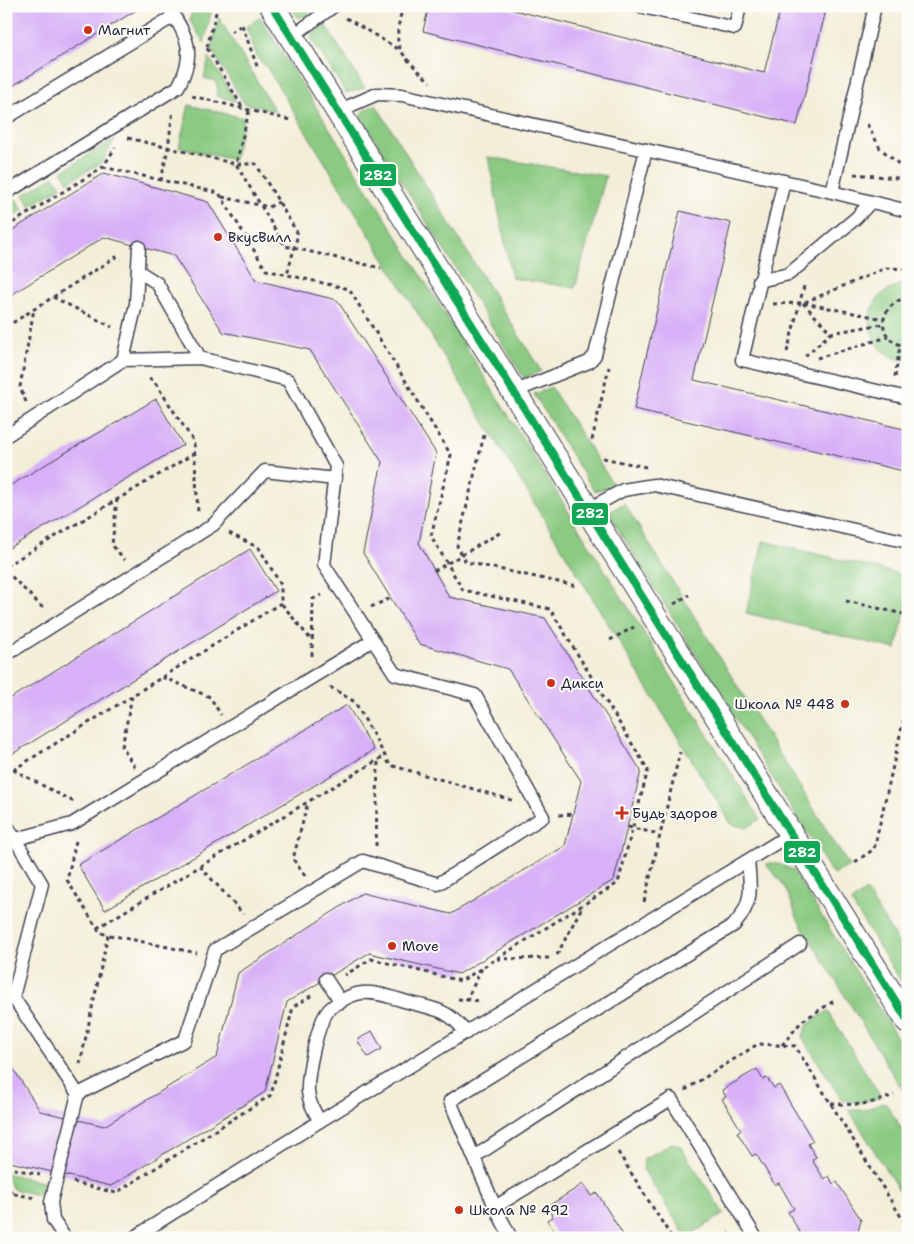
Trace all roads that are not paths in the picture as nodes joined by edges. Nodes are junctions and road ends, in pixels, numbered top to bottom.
1 (272, 6) edge
2 (334, 6) edge
3 (638, 6) edge
4 (740, 6) edge
5 (875, 6) edge
6 (171, 11) edge
7 (291, 37) junction
8 (338, 111) junction
9 (6, 118) edge
10 (646, 150) junction
11 (784, 181) junction
12 (832, 192) junction
13 (6, 193) edge
14 (870, 203) junction
15 (908, 211) edge
16 (139, 247) dead end
17 (138, 271) junction
18 (759, 281) junction
19 (200, 358) junction
20 (123, 360) junction
21 (513, 392) junction
22 (908, 398) edge
23 (6, 436) edge
24 (335, 479) junction
25 (587, 510) junction
26 (908, 542) edge
27 (373, 640) junction
28 (6, 655) edge
29 (6, 824) edge
30 (791, 834) junction
31 (16, 839) junction
32 (748, 861) junction
33 (800, 944) dead end
34 (326, 979) dead end
35 (340, 1002) junction
36 (908, 1021) edge
37 (466, 1033) junction
38 (77, 1091) junction
39 (320, 1121) junction
40 (474, 1158) junction
41 (495, 1207) junction
42 (65, 1238) edge
43 (133, 1238) edge
44 (511, 1238) edge
45 (756, 1238) edge

1 - 7 street
2 - 7 lane
3 - 4 lane
5 - 12 lane
6 - 9 lane
6 - 13 lane
7 - 8 street
8 - 10 lane
8 - 21 street
10 - 11 lane
10 - 21 lane
11 - 12 lane
11 - 18 lane
12 - 14 lane
14 - 15 lane
14 - 18 lane
16 - 17 lane
17 - 19 lane
17 - 20 lane
18 - 22 lane
19 - 20 lane
19 - 24 lane
20 - 23 lane
21 - 25 street
24 - 27 lane
24 - 28 lane
25 - 26 lane
25 - 30 street
27 - 31 lane
27 - 38 lane
29 - 31 lane
30 - 32 lane
30 - 36 street
31 - 38 lane
32 - 37 lane
32 - 40 lane
33 - 40 lane
34 - 35 lane
35 - 37 lane
35 - 39 lane
37 - 39 lane
38 - 42 lane
39 - 43 lane
40 - 41 lane
41 - 44 lane
41 - 45 lane

